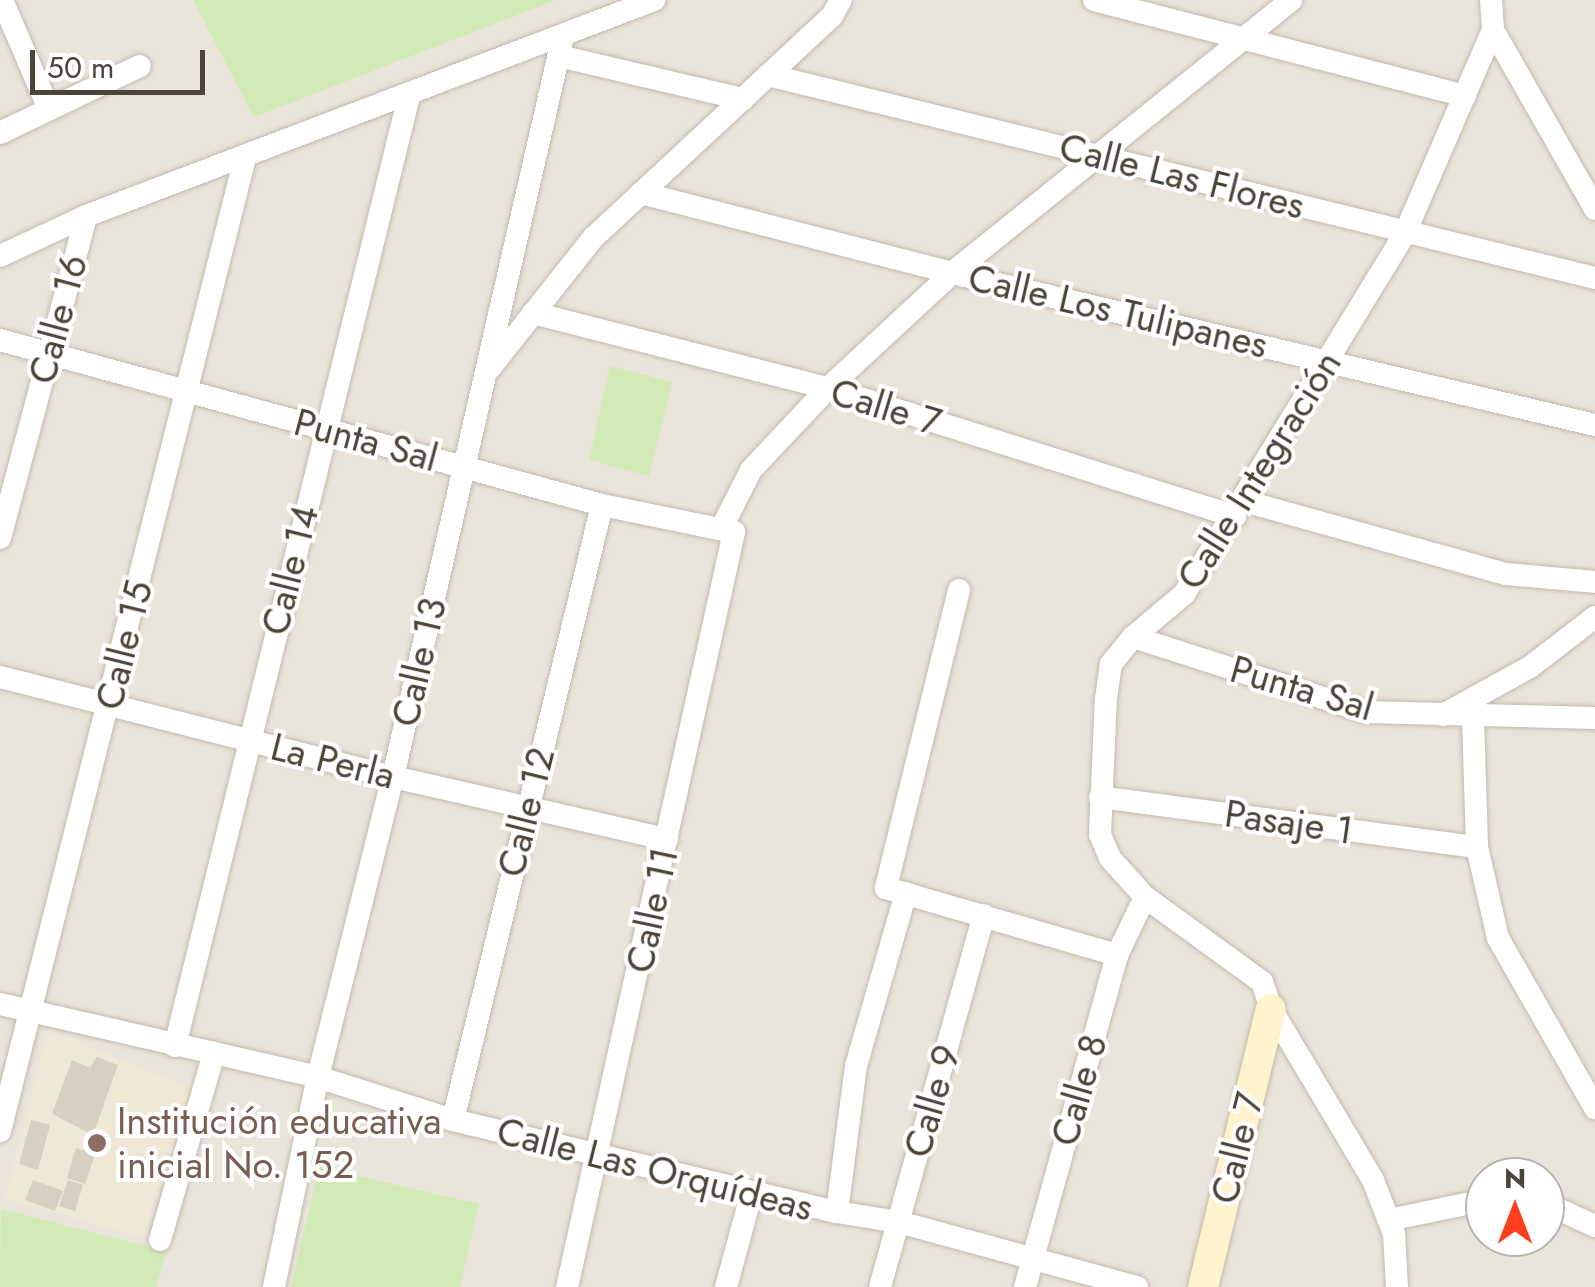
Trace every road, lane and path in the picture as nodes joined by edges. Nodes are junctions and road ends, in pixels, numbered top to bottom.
1 (2, 0) edge
2 (654, 0) edge
3 (841, 0) edge
4 (1094, 0) edge
5 (1291, 0) edge
6 (1491, 0) edge
7 (1493, 30) junction
8 (1247, 38) junction
9 (561, 46) junction
10 (140, 66) dead end
11 (768, 75) junction
12 (409, 96) junction
13 (1465, 96) junction
14 (743, 99) junction
15 (49, 110) junction
16 (0, 133) edge
17 (1098, 154) junction
18 (245, 158) junction
19 (642, 192) junction
20 (1595, 209) edge
21 (86, 216) junction
22 (1405, 233) junction
23 (0, 256) edge
24 (952, 273) junction
25 (1595, 278) edge
26 (533, 313) junction
27 (0, 340) edge
28 (48, 352) junction
29 (1330, 360) junction
30 (484, 374) junction
31 (828, 388) junction
32 (185, 390) junction
33 (1595, 426) edge
34 (324, 428) junction
35 (463, 467) junction
36 (602, 505) junction
37 (1239, 509) junction
38 (728, 530) junction
39 (0, 538) edge
40 (1595, 582) edge
41 (958, 590) dead end
42 (1595, 616) edge
43 (1133, 637) junction
44 (0, 677) edge
45 (110, 707) junction
46 (1440, 716) junction
47 (1473, 718) junction
48 (1595, 718) edge
49 (249, 740) junction
50 (393, 777) junction
51 (1100, 797) junction
52 (527, 807) junction
53 (667, 840) junction
54 (1477, 847) junction
55 (896, 890) junction
56 (1145, 897) junction
57 (984, 915) junction
58 (1116, 955) junction
59 (0, 1004) edge
60 (1271, 1009) junction
61 (28, 1010) junction
62 (175, 1046) junction
63 (214, 1054) junction
64 (318, 1077) junction
65 (1595, 1108) edge
66 (453, 1120) junction
67 (0, 1131) edge
68 (598, 1154) junction
69 (752, 1192) junction
70 (1465, 1204) edge
71 (836, 1212) junction
72 (1565, 1212) edge
73 (1388, 1220) junction
74 (898, 1222) junction
75 (1595, 1226) edge
76 (160, 1240) dead end
77 (1031, 1257) junction
78 (274, 1287) edge
79 (568, 1287) edge
80 (726, 1287) edge
81 (880, 1287) edge
82 (1025, 1287) edge
83 (1137, 1287) edge
84 (1203, 1287) edge
85 (1397, 1287) edge

1 - 15 street
2 - 9 street
3 - 11 street
4 - 8 street
5 - 8 street, Calle 11
6 - 7 street, Calle Integración
7 - 13 street, Calle Integración
7 - 20 street, Calle Integración
8 - 13 street
8 - 17 street, Calle 11
9 - 12 street
9 - 14 street
9 - 30 street, Calle 13
10 - 15 street
11 - 14 street
11 - 17 street, Calle Las Flores
12 - 18 street
12 - 34 street, Calle 14
13 - 22 street, Calle Integración
14 - 19 street
15 - 16 street
17 - 22 street, Calle Las Flores
17 - 24 street, Calle 11
18 - 21 street
18 - 32 street, Calle 15
19 - 24 street, Calle Los Tulipanes
19 - 26 street
21 - 23 street
21 - 28 street, Calle 16
22 - 25 street, Calle Las Flores
22 - 29 street, Calle Integración
24 - 29 street, Calle Los Tulipanes
24 - 31 street, Calle 11
26 - 30 street
26 - 31 street, Calle 7
27 - 28 street, Punta Sal
28 - 32 street, Punta Sal
28 - 39 street, Calle 16
29 - 33 street, Calle Los Tulipanes
29 - 37 street, Calle Integración
30 - 35 street, Calle 13
31 - 37 street, Calle 7
31 - 38 street, Calle 11
32 - 34 street, Punta Sal
32 - 45 street, Calle 15
34 - 35 street, Punta Sal
34 - 49 street, Calle 14
35 - 36 street, Punta Sal
35 - 50 street, Calle 13
36 - 38 street, Punta Sal
36 - 52 street, Calle 12
37 - 40 street, Calle 7
37 - 43 street, Calle Integración
38 - 53 street, Calle 11
41 - 55 street
42 - 46 street
43 - 46 street, Punta Sal
43 - 51 street, Calle Integración
44 - 45 street, La Perla
45 - 49 street, La Perla
45 - 61 street, Calle 15
46 - 47 street, Punta Sal
47 - 48 street, Punta Sal
47 - 54 street
49 - 50 street, La Perla
49 - 62 street, Calle 14
50 - 52 street, La Perla
50 - 64 street, Calle 13
51 - 54 street, Pasaje 1
51 - 56 street, Calle Integración
52 - 53 street, La Perla
52 - 66 street, Calle 12
53 - 68 street, Calle 11
54 - 65 street
55 - 57 street
55 - 71 street
56 - 58 street, Calle 8
56 - 60 street, Calle Integración
57 - 58 street
57 - 74 street, Calle 9
58 - 77 street, Calle 8
59 - 61 street, Calle Las Orquídeas
60 - 73 street, Calle Integración
60 - 84 street, Calle 7
61 - 62 street, Calle Las Orquídeas
61 - 67 street, Calle 15
62 - 63 street, Calle Las Orquídeas
63 - 64 street, Calle Las Orquídeas
63 - 76 street
64 - 66 street, Calle Las Orquídeas
64 - 78 street, Calle 13
66 - 68 street, Calle Las Orquídeas
68 - 69 street, Calle Las Orquídeas
68 - 79 street, Calle 11
69 - 71 street, Calle Las Orquídeas
69 - 80 street
70 - 73 street
71 - 74 street, Calle Las Orquídeas
72 - 75 street
73 - 85 street, Calle Integración
74 - 77 street, Calle Las Orquídeas
74 - 81 street, Calle 9
77 - 82 street, Calle 8
77 - 83 street, Calle Las Orquídeas

